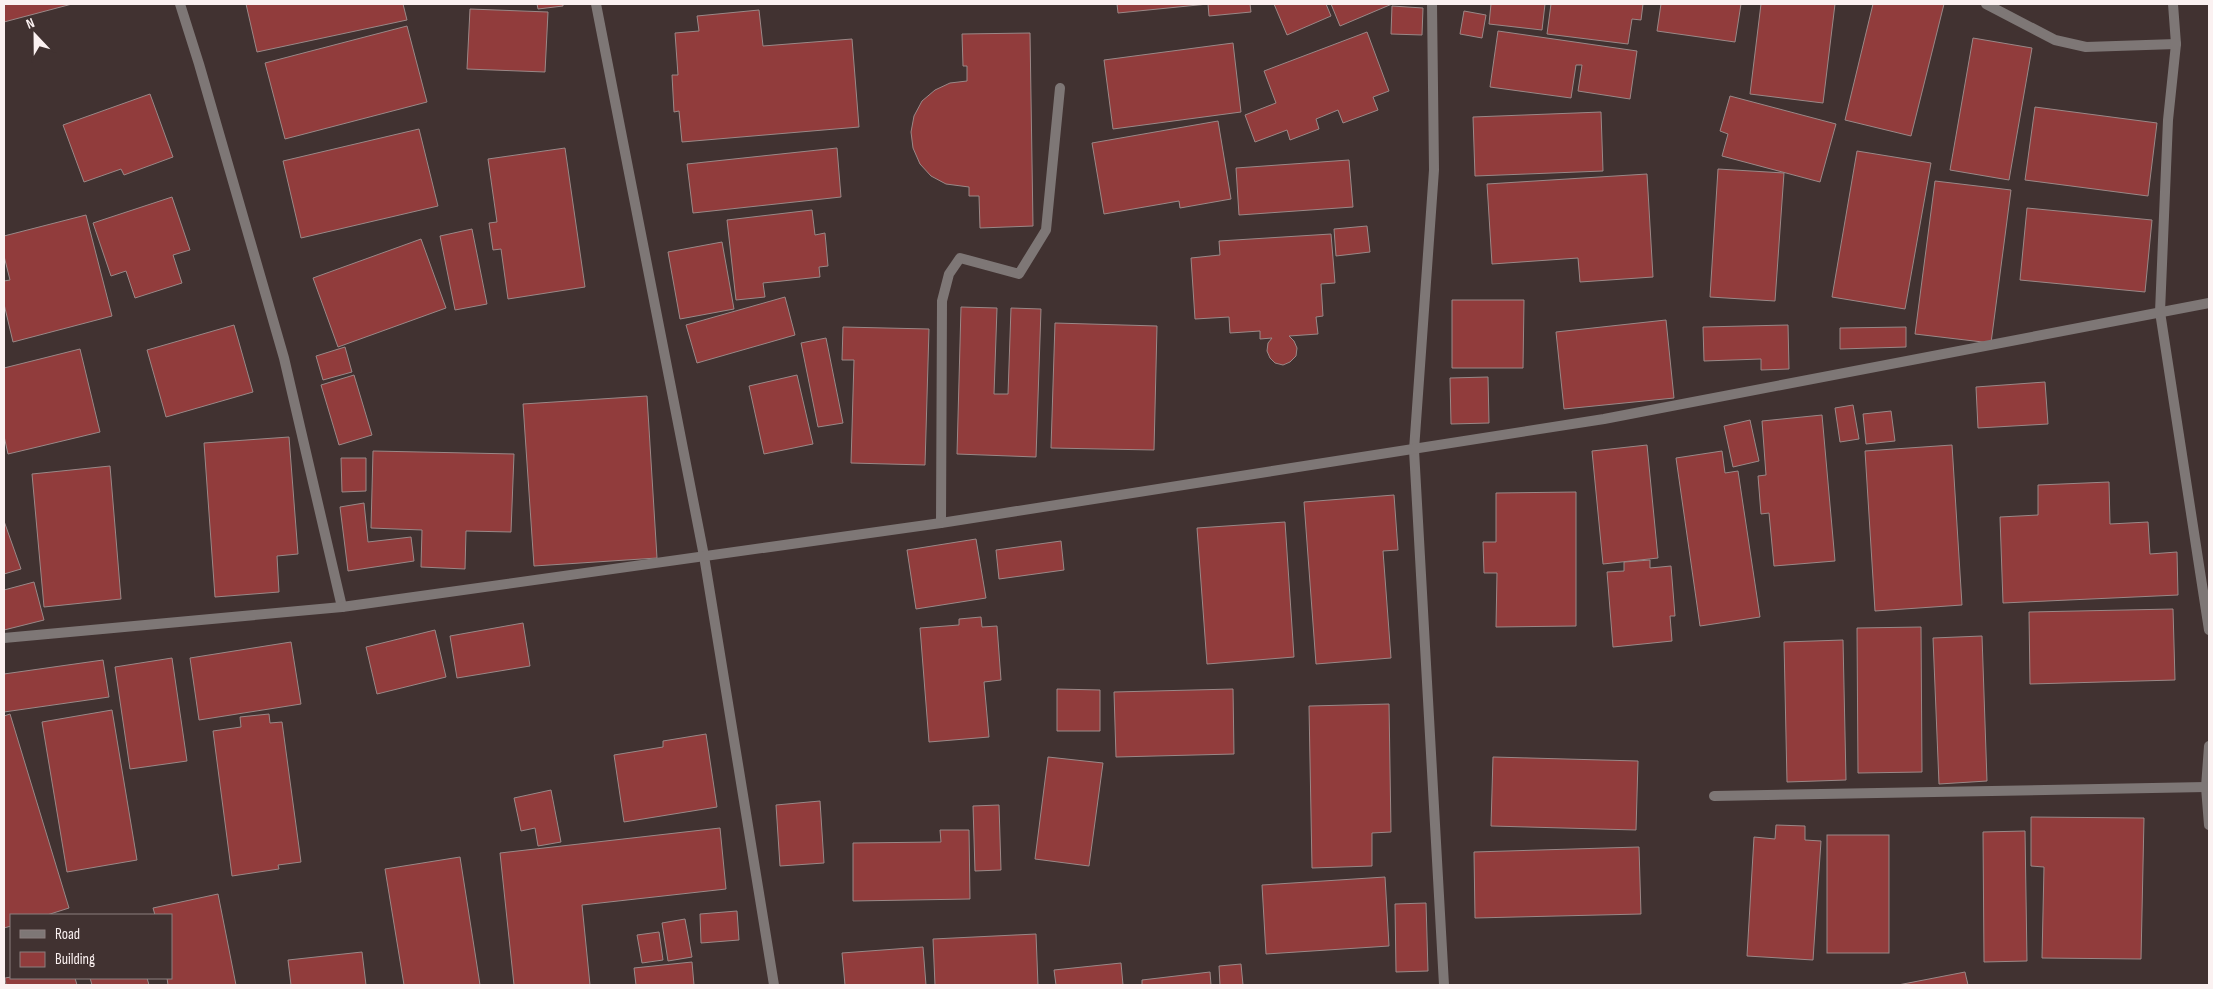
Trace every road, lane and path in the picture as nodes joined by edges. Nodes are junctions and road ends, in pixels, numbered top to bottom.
1 (180, 4) edge
2 (596, 4) edge
3 (1432, 4) edge
4 (1986, 4) edge
5 (2173, 4) edge
6 (2176, 44) junction
7 (1060, 88) dead end
8 (2209, 303) edge
9 (2160, 312) junction
10 (1414, 450) junction
11 (941, 523) junction
12 (704, 556) junction
13 (342, 607) junction
14 (2209, 630) edge
15 (4, 638) edge
16 (2209, 746) edge
17 (2206, 787) junction
18 (1714, 796) dead end
19 (2209, 825) edge
20 (774, 985) edge
21 (1444, 985) edge

1 - 13 street
2 - 12 street
3 - 10 street
4 - 6 street
5 - 6 street
6 - 9 street
7 - 11 street
8 - 9 street
9 - 10 street
9 - 14 street
10 - 11 street
10 - 21 street
11 - 12 street
12 - 13 street
12 - 20 street
13 - 15 street
16 - 17 street
17 - 18 street
17 - 19 street

